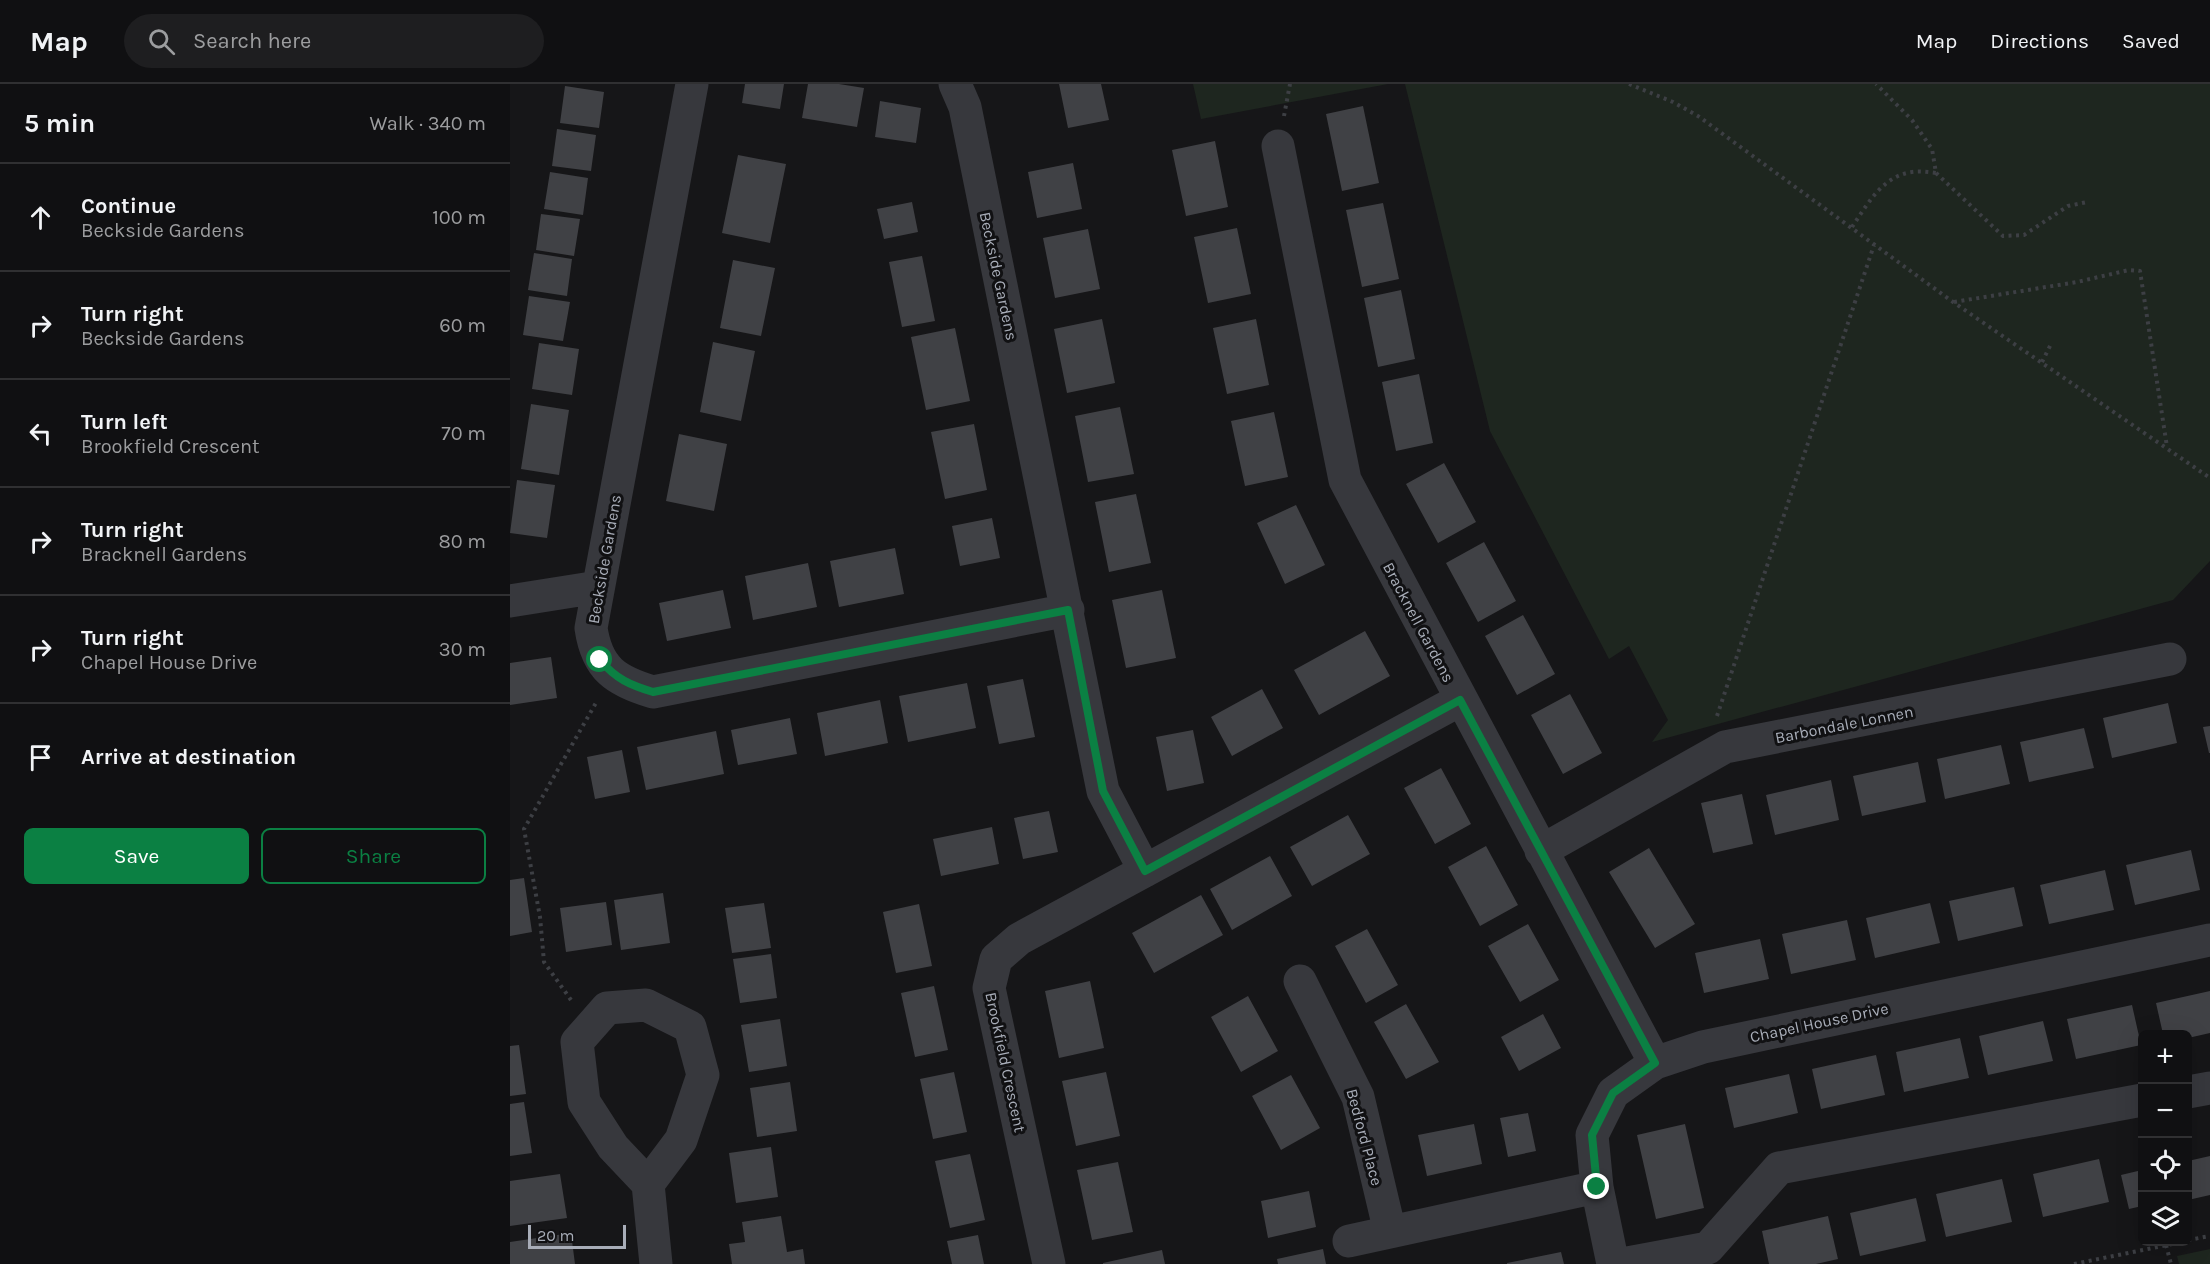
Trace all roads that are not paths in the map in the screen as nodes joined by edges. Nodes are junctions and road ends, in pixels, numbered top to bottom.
1 (692, 84) edge
2 (955, 84) edge
3 (1278, 146) dead end
4 (598, 587) junction
5 (510, 601) edge
6 (1068, 610) junction
7 (2170, 659) dead end
8 (1460, 700) junction
9 (1541, 850) junction
10 (1145, 871) junction
11 (2210, 939) edge
12 (1300, 981) dead end
13 (1655, 1063) junction
14 (2210, 1088) edge
15 (2192, 1091) edge
16 (2138, 1101) edge
17 (648, 1184) junction
18 (1597, 1187) junction
19 (1390, 1232) junction
20 (1349, 1241) dead end
21 (656, 1264) edge
22 (1049, 1264) edge
23 (1613, 1264) edge
24 (1622, 1264) edge

1 - 4 street, Beckside Gardens
2 - 6 street, Beckside Gardens
3 - 8 street, Bracknell Gardens
4 - 5 street
4 - 6 street, Beckside Gardens
6 - 10 street, Beckside Gardens
7 - 9 street, Barbondale Lonnen
8 - 9 street, Bracknell Gardens
8 - 10 street, Brookfield Crescent
9 - 13 street, Bracknell Gardens
10 - 22 street, Brookfield Crescent
11 - 13 street, Chapel House Drive
12 - 19 street, Bedford Place
13 - 18 street, Chapel House Drive
14 - 15 street
16 - 24 street
17 - 17 street
17 - 21 street
18 - 19 street
18 - 23 street, Chapel House Drive
19 - 20 street

